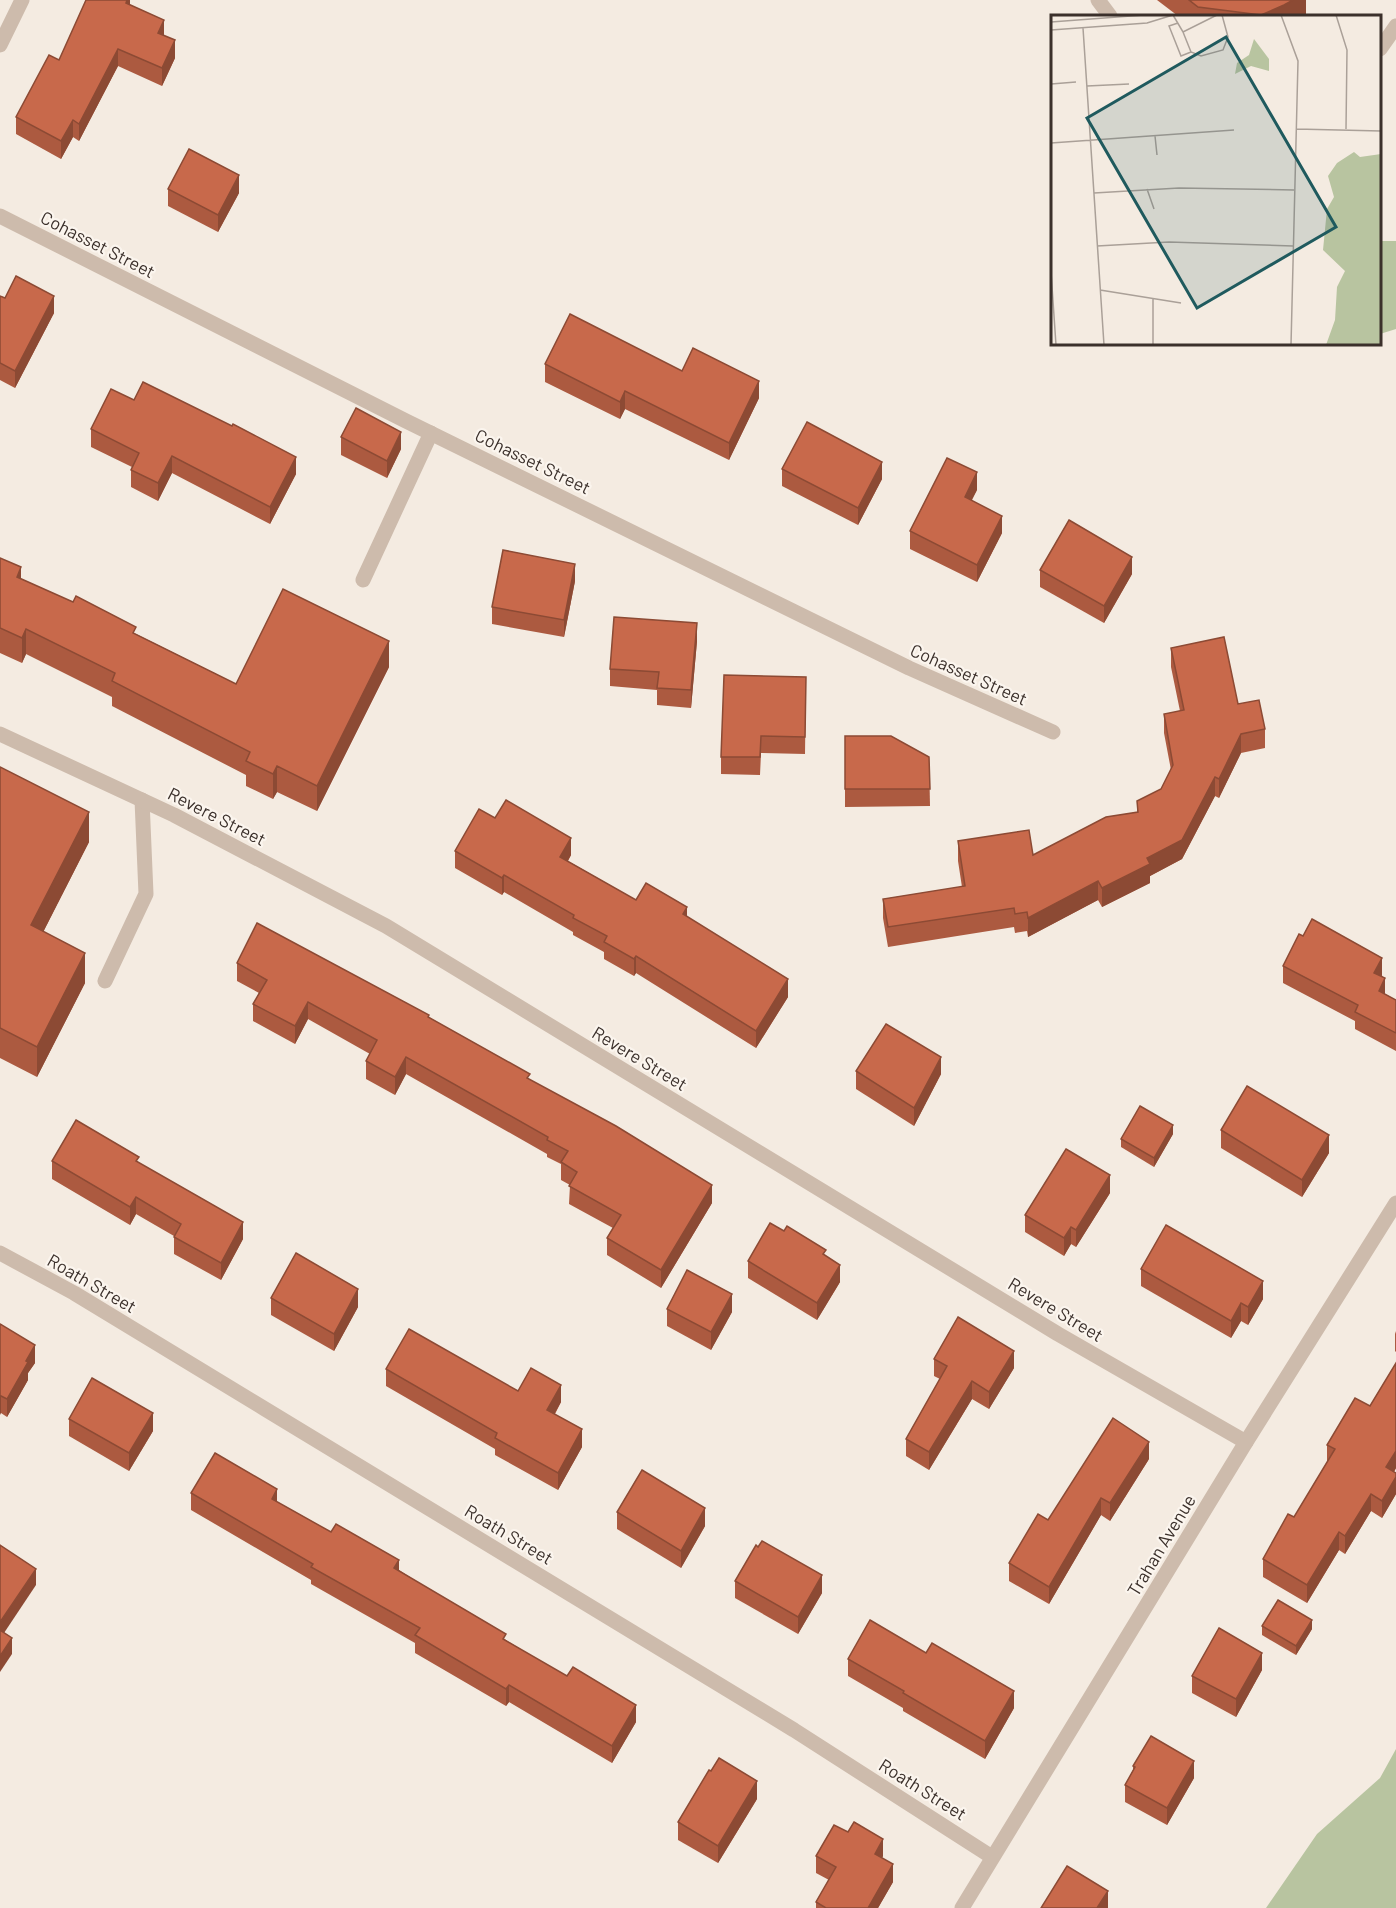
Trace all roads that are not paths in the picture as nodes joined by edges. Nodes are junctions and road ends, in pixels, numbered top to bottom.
1 (22, 0) edge
2 (1098, 0) edge
3 (1109, 15) edge
4 (1396, 26) edge
5 (0, 45) edge
6 (1381, 48) edge
7 (0, 216) edge
8 (432, 433) junction
9 (363, 580) dead end
10 (1053, 732) dead end
11 (0, 734) edge
12 (142, 800) junction
13 (105, 981) dead end
14 (1396, 1203) edge
15 (0, 1253) edge
16 (1246, 1442) junction
17 (992, 1857) junction
18 (962, 1908) edge

1 - 5 street
2 - 3 street
4 - 6 street
7 - 8 street, Cohasset Street
8 - 9 street
8 - 10 street, Cohasset Street
11 - 12 street, Revere Street
12 - 13 street
12 - 16 street, Revere Street
14 - 16 street, Trahan Avenue
15 - 17 street, Roath Street
16 - 17 street, Trahan Avenue
17 - 18 street, Trahan Avenue

